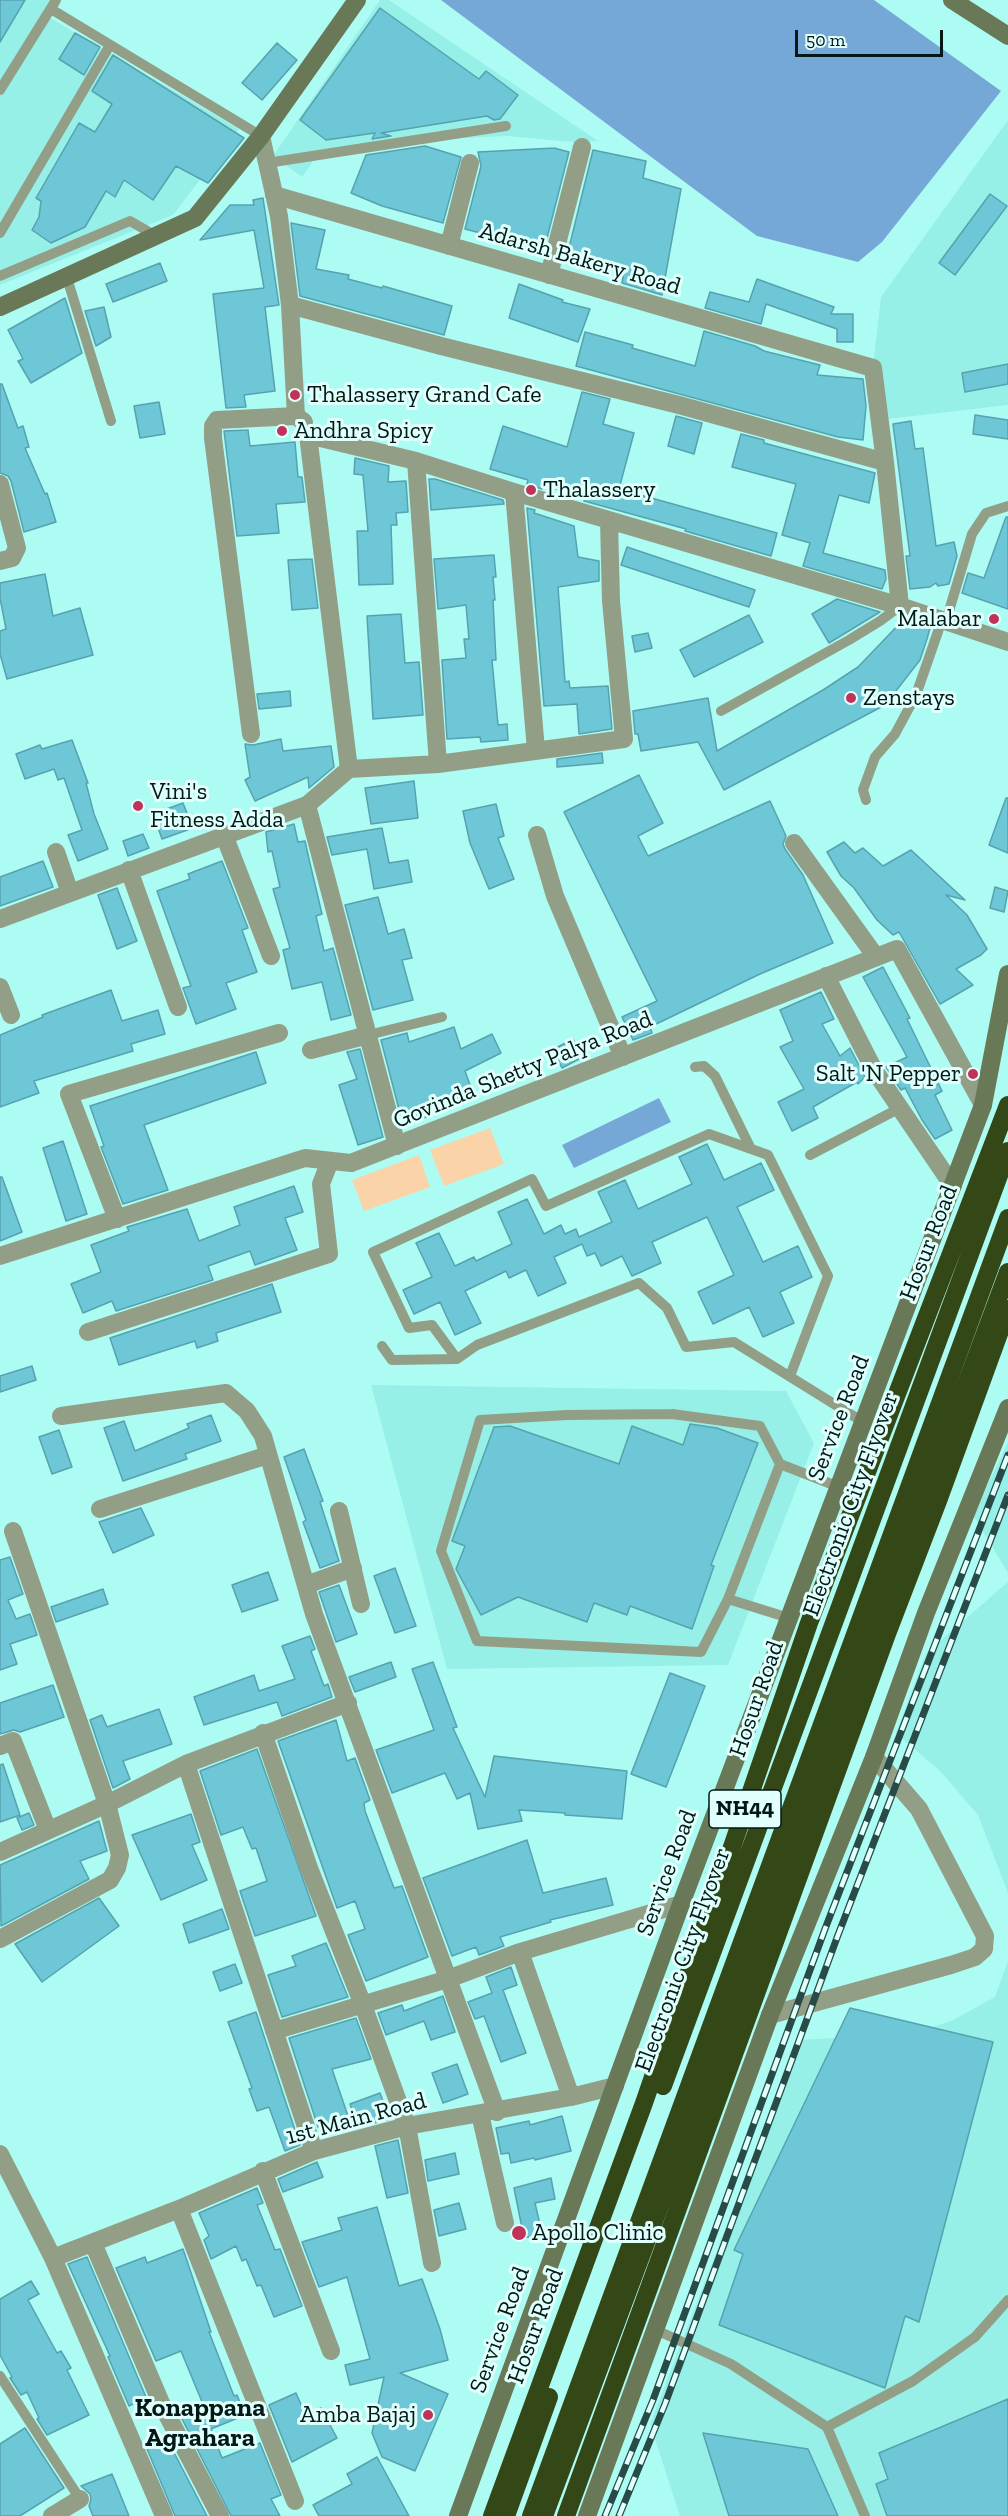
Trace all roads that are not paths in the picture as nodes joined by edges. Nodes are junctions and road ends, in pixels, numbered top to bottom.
1 (357, 0) edge
2 (952, 0) edge
3 (53, 5) edge
4 (1008, 36) edge
5 (110, 45) junction
6 (0, 90) edge
7 (507, 126) dead end
8 (261, 136) junction
9 (582, 147) dead end
10 (470, 163) dead end
11 (267, 164) junction
12 (274, 195) junction
13 (0, 233) edge
14 (156, 236) junction
15 (449, 246) junction
16 (549, 275) junction
17 (0, 276) edge
18 (66, 278) junction
19 (290, 305) junction
20 (0, 307) edge
21 (296, 416) junction
22 (111, 421) dead end
23 (308, 435) junction
24 (416, 461) junction
25 (885, 462) junction
26 (0, 484) edge
27 (514, 492) junction
28 (1008, 506) edge
29 (609, 520) junction
30 (0, 561) edge
31 (900, 606) junction
32 (944, 621) junction
33 (1008, 642) edge
34 (721, 711) dead end
35 (251, 734) dead end
36 (536, 750) junction
37 (438, 764) junction
38 (349, 769) junction
39 (866, 800) dead end
40 (307, 805) junction
41 (224, 835) junction
42 (537, 835) dead end
43 (795, 843) dead end
44 (56, 852) dead end
45 (129, 870) junction
46 (70, 892) junction
47 (0, 919) edge
48 (271, 956) dead end
49 (876, 957) junction
50 (1008, 974) edge
51 (826, 976) junction
52 (0, 987) edge
53 (178, 1007) dead end
54 (10, 1015) dead end
55 (442, 1017) dead end
56 (279, 1033) dead end
57 (368, 1035) junction
58 (311, 1050) dead end
59 (623, 1057) junction
60 (695, 1067) dead end
61 (983, 1105) junction
62 (1008, 1105) edge
63 (900, 1108) junction
64 (397, 1146) junction
65 (751, 1149) junction
66 (1008, 1151) edge
67 (810, 1155) dead end
68 (330, 1161) junction
69 (953, 1186) junction
70 (1008, 1218) edge
71 (117, 1219) junction
72 (0, 1256) edge
73 (1008, 1272) edge
74 (1008, 1309) edge
75 (88, 1332) dead end
76 (382, 1346) dead end
77 (457, 1359) junction
78 (790, 1376) junction
79 (1008, 1408) edge
80 (61, 1416) dead end
81 (863, 1422) junction
82 (268, 1455) junction
83 (780, 1464) junction
84 (838, 1487) junction
85 (100, 1509) dead end
86 (339, 1511) dead end
87 (13, 1531) dead end
88 (353, 1568) junction
89 (306, 1585) junction
90 (728, 1599) junction
91 (361, 1604) dead end
92 (789, 1618) junction
93 (348, 1703) junction
94 (263, 1733) junction
95 (0, 1746) edge
96 (874, 1757) junction
97 (186, 1764) junction
98 (107, 1804) junction
99 (48, 1830) junction
100 (0, 1852) edge
101 (681, 1904) junction
102 (0, 1939) edge
103 (520, 1952) junction
104 (448, 1979) junction
105 (363, 2005) junction
106 (770, 2015) junction
107 (274, 2031) junction
108 (615, 2086) junction
109 (571, 2097) junction
110 (489, 2113) junction
111 (406, 2126) junction
112 (314, 2151) junction
113 (1, 2158) edge
114 (264, 2171) junction
115 (179, 2208) junction
116 (505, 2223) dead end
117 (93, 2243) junction
118 (53, 2258) junction
119 (432, 2263) dead end
120 (1008, 2300) edge
121 (656, 2330) junction
122 (332, 2351) dead end
123 (0, 2376) edge
124 (827, 2427) junction
125 (80, 2499) joint
126 (295, 2501) dead end
127 (52, 2516) edge
128 (164, 2516) edge
129 (220, 2516) edge
130 (458, 2516) edge
131 (492, 2516) edge
132 (506, 2516) edge
133 (531, 2516) edge
134 (544, 2516) edge
135 (566, 2516) edge
136 (587, 2516) edge
137 (865, 2516) edge

1 - 8 street
2 - 4 street
3 - 5 lane
3 - 6 lane
5 - 8 lane
5 - 13 lane
7 - 11 lane
8 - 11 street
8 - 14 street
9 - 16 street
10 - 15 street
11 - 12 street
12 - 15 street, Adarsh Bakery Road
12 - 19 street
14 - 17 lane
14 - 18 street
15 - 16 street, Adarsh Bakery Road
16 - 25 street, Adarsh Bakery Road
18 - 20 street
18 - 22 lane
19 - 21 street
19 - 25 street
21 - 23 street
21 - 35 street
23 - 24 street
23 - 38 street
24 - 27 street
24 - 37 street
25 - 31 street
26 - 30 street
27 - 29 street
27 - 36 street
28 - 32 lane
29 - 31 street
29 - 36 street
31 - 32 street
31 - 34 lane
32 - 33 street
32 - 39 lane
36 - 37 street
37 - 38 street
38 - 40 street
40 - 41 street
40 - 57 street
41 - 45 street
41 - 48 street
42 - 59 street
43 - 49 street
44 - 46 street
45 - 46 street
45 - 53 street
46 - 47 street
49 - 51 street, Govinda Shetty Palya Road
49 - 61 street, Govinda Shetty Palya Road
50 - 61 street, Service Road
51 - 59 street, Govinda Shetty Palya Road
51 - 63 street
52 - 54 street
55 - 57 lane
56 - 71 street
57 - 58 street
57 - 64 street
59 - 64 street, Govinda Shetty Palya Road
60 - 65 lane
61 - 69 street, Service Road
62 - 131 highway, Hosur Road / NH44
63 - 67 lane
63 - 69 street
64 - 68 street, Govinda Shetty Palya Road
65 - 77 lane
65 - 78 lane
66 - 132 highway, Electronic City Flyover
68 - 71 street, Govinda Shetty Palya Road
68 - 75 street
69 - 81 street, Service Road
70 - 133 highway, Electronic City Flyover
71 - 72 street, Govinda Shetty Palya Road
73 - 134 highway, NH44
74 - 135 highway
76 - 77 lane
77 - 78 lane
78 - 81 lane
79 - 96 street
80 - 82 street
81 - 84 street, Service Road
82 - 85 street
82 - 89 street
83 - 84 lane
83 - 90 lane
83 - 90 lane
84 - 92 street, Service Road
86 - 88 street
87 - 98 street
88 - 89 street
88 - 91 street
89 - 93 street
90 - 92 lane
92 - 101 street, Service Road
93 - 94 street
93 - 104 street
94 - 97 street
94 - 105 street
95 - 99 street
96 - 106 street
96 - 106 street
97 - 98 street
97 - 107 street
98 - 99 street
98 - 102 street
99 - 100 street
101 - 103 street
101 - 108 street, Service Road
103 - 104 street
103 - 109 street
104 - 105 street
104 - 110 street
105 - 107 street
105 - 111 street
106 - 121 street
107 - 112 street
108 - 109 street, 1st Main Road
108 - 130 street, Service Road
109 - 110 street, 1st Main Road
110 - 111 street, 1st Main Road
110 - 116 street
111 - 112 street, 1st Main Road
111 - 119 street
112 - 114 street, 1st Main Road
113 - 118 street
114 - 115 street, 1st Main Road
114 - 122 street
115 - 117 street, 1st Main Road
115 - 126 street
117 - 118 street, 1st Main Road
117 - 129 street
118 - 128 street
120 - 124 lane
121 - 124 lane
121 - 136 street
123 - 125 lane
124 - 137 lane
125 - 127 street

